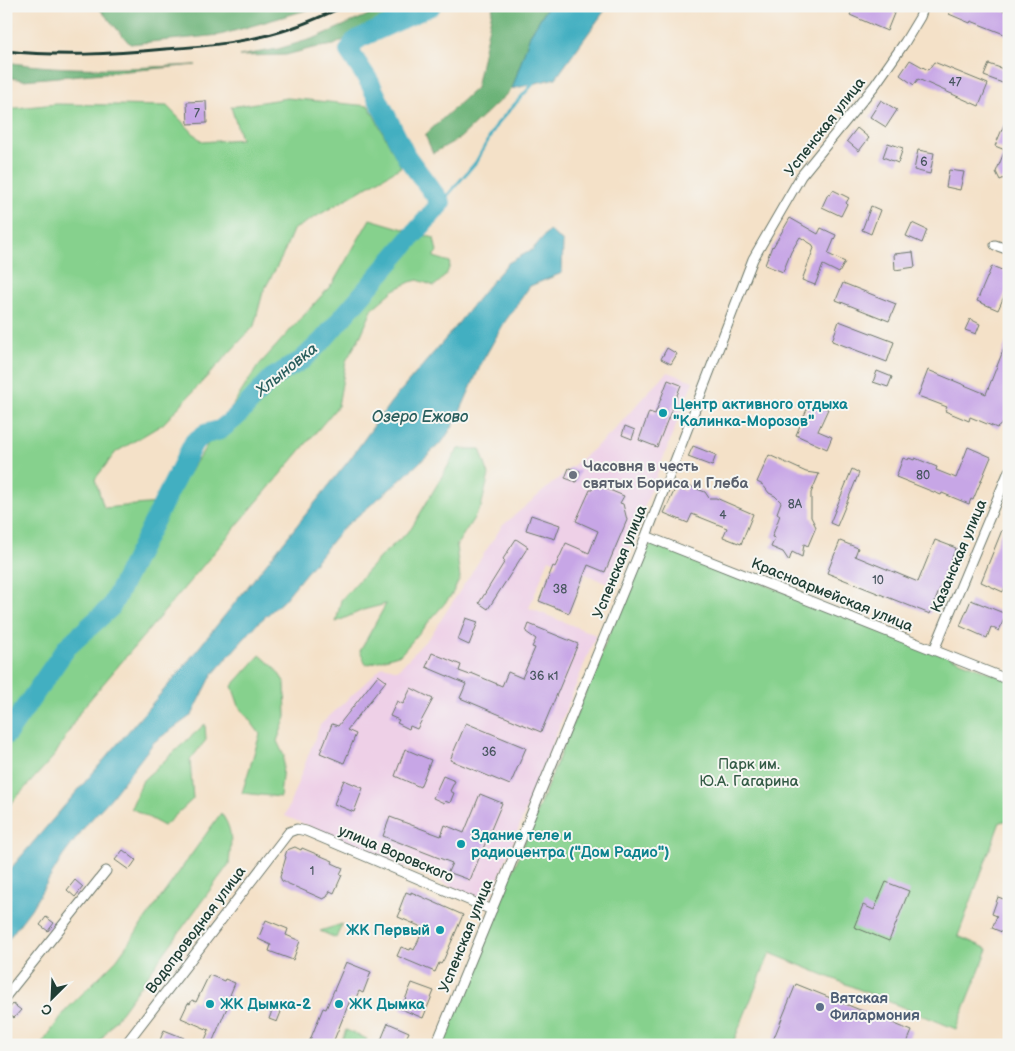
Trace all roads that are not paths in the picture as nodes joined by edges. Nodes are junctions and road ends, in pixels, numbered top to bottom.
1 (924, 6) edge
2 (995, 245) dead end
3 (1009, 250) edge
4 (1009, 471) edge
5 (646, 536) junction
6 (934, 650) junction
7 (1009, 680) edge
8 (289, 832) joint
9 (106, 871) dead end
10 (492, 910) junction
11 (6, 996) edge
12 (126, 1045) edge
13 (436, 1045) edge

1 - 5 street, Успенская улица
2 - 3 street
4 - 6 street, Казанская улица
5 - 6 street, Красноармейская улица
5 - 10 street, Успенская улица
6 - 7 street, Красноармейская улица
8 - 10 street, улица Воровского
8 - 12 street, Водопроводная улица
9 - 11 street
10 - 13 street, Успенская улица

